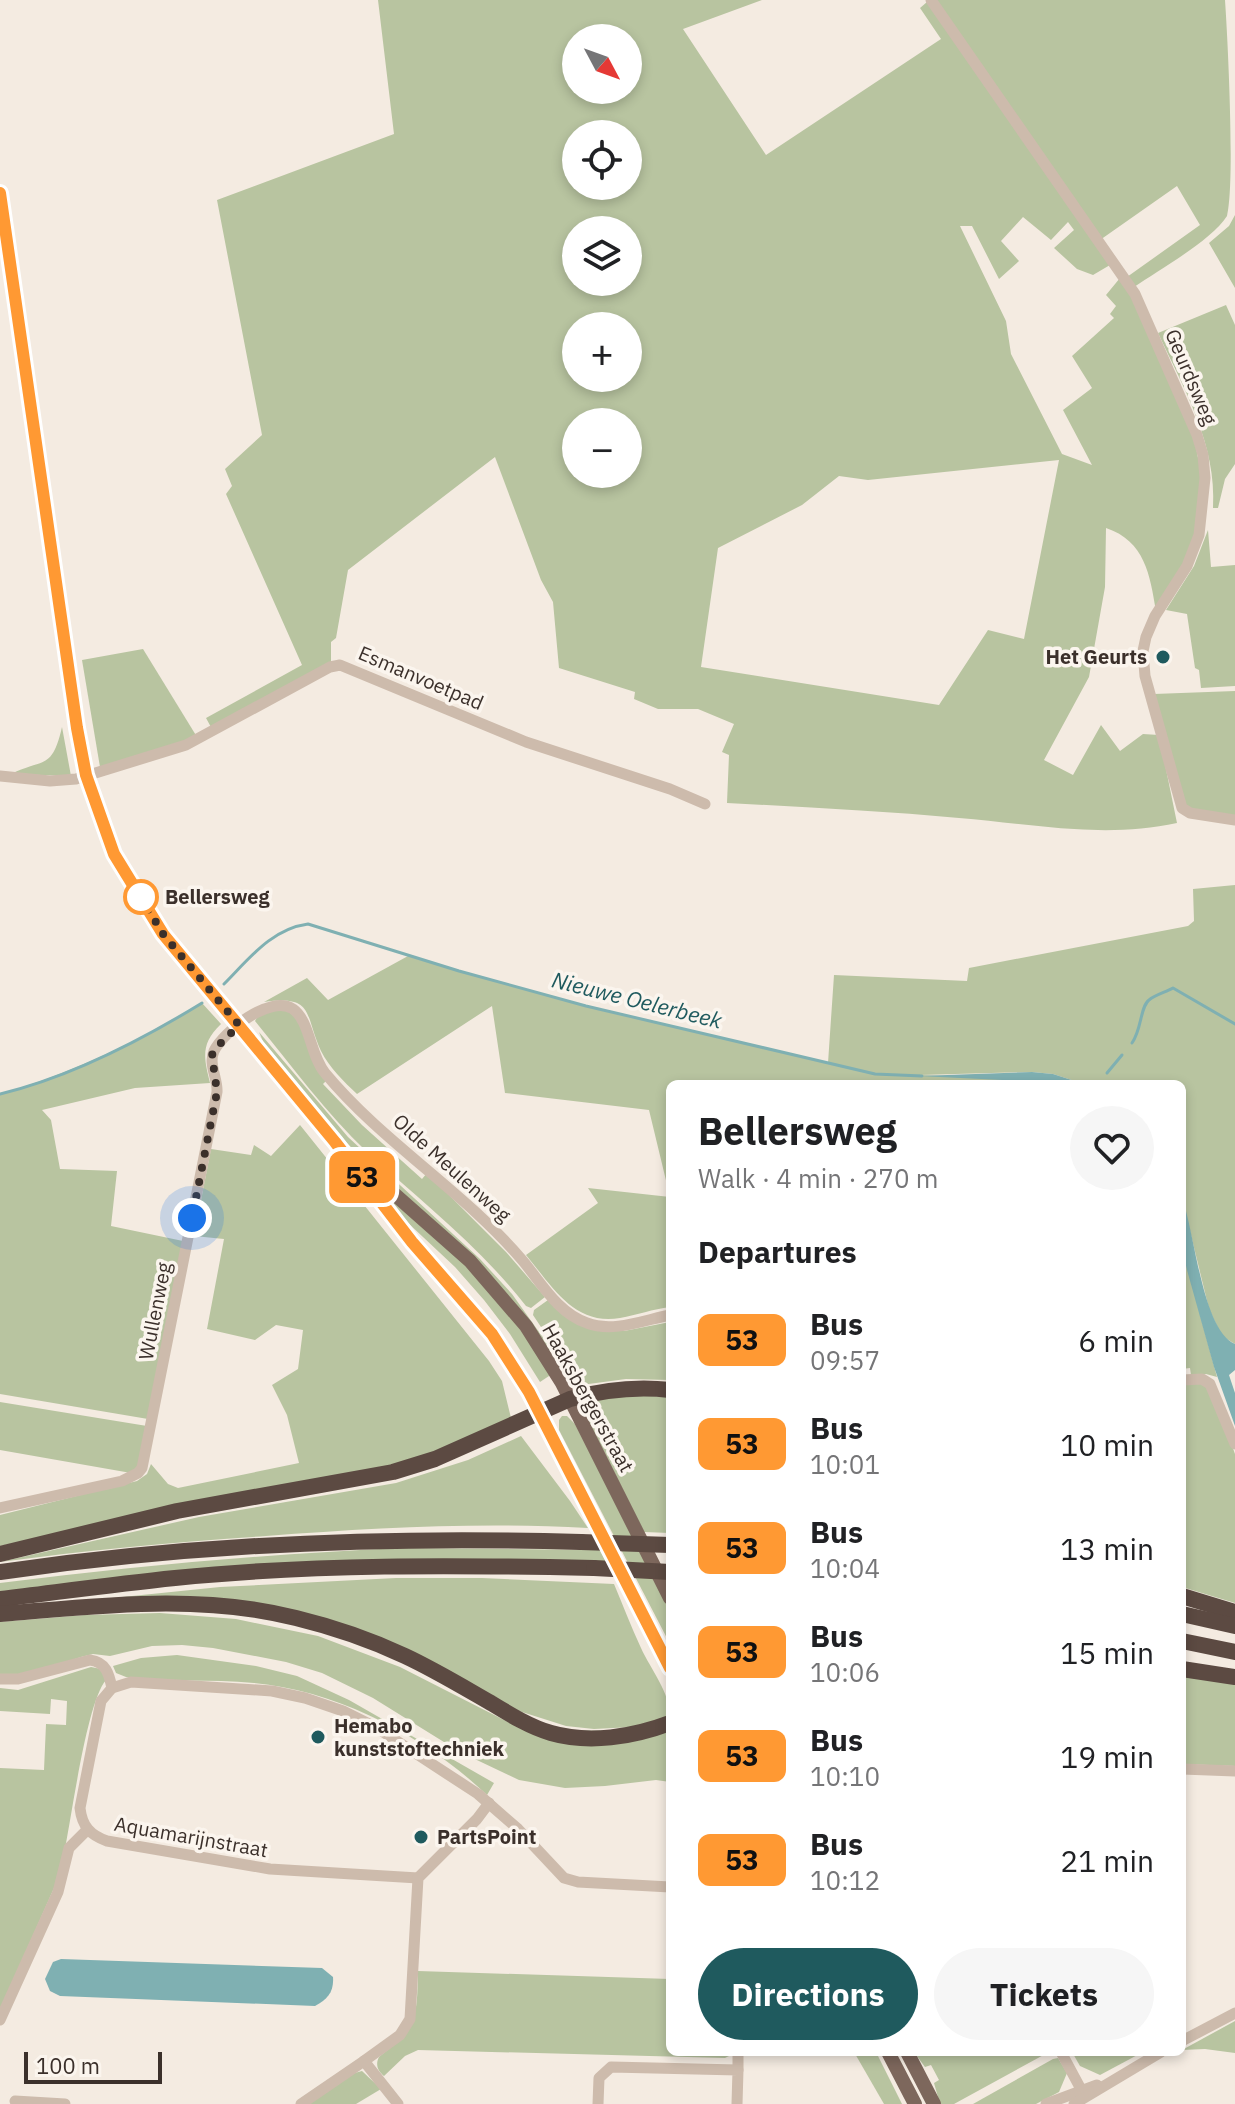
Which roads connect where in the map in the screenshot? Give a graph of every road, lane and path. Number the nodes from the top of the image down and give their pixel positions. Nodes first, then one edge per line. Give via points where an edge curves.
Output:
1 (931, 0) edge
2 (0, 193) edge
3 (86, 775) junction
4 (0, 776) edge
5 (705, 804) dead end
6 (1235, 820) edge
7 (239, 1025) junction
8 (335, 1142) junction
9 (666, 1316) edge
10 (1186, 1380) edge
11 (666, 1390) edge
12 (570, 1399) junction
13 (539, 1412) junction
14 (1235, 1444) edge
15 (0, 1508) edge
16 (666, 1545) edge
17 (0, 1554) edge
18 (0, 1572) edge
19 (666, 1572) edge
20 (666, 1590) edge
21 (1186, 1597) edge
22 (0, 1599) edge
23 (1235, 1612) edge
24 (0, 1614) edge
25 (1186, 1615) edge
26 (1235, 1626) edge
27 (1186, 1642) edge
28 (1235, 1652) edge
29 (666, 1660) edge
30 (1186, 1670) edge
31 (1235, 1677) edge
32 (0, 1679) edge
33 (112, 1688) junction
34 (666, 1724) edge
35 (1186, 1769) edge
36 (1235, 1771) edge
37 (489, 1803) junction
38 (87, 1830) junction
39 (418, 1878) junction
40 (666, 1887) edge
41 (1235, 2013) edge
42 (0, 2020) edge
43 (1186, 2039) edge
44 (738, 2056) edge
45 (883, 2056) edge
46 (890, 2056) edge
47 (909, 2056) edge
48 (1063, 2056) edge
49 (1154, 2056) edge
50 (364, 2061) junction
51 (738, 2070) junction
52 (1085, 2097) edge
53 (15, 2101) dead end
54 (65, 2104) edge
55 (301, 2104) edge
56 (398, 2104) edge
57 (598, 2104) edge
58 (737, 2104) edge
59 (907, 2104) edge
60 (915, 2104) edge
61 (934, 2104) edge
62 (1046, 2104) edge
63 (1074, 2104) edge

1 - 6 street, Geurdsweg via 1135,294 1192,420 1205,478 1199,535 1151,626 1143,651 1145,676 1182,808
2 - 3 main road, Haaksbergerstraat
3 - 4 street via 50,781
3 - 5 street, Esmanvoetpad via 195,742 340,665 526,742
3 - 7 main road, Haaksbergerstraat via 114,854 163,934
7 - 8 main road, Haaksbergerstraat
7 - 9 street, Olde Meulenweg via 263,1007 292,1009 326,1074 501,1236 567,1313 604,1327
7 - 15 street, Wullenweg via 212,1055 217,1092 142,1468 122,1481
8 - 12 main road, Haaksbergerstraat via 491,1283 526,1326
8 - 13 main road, Haaksbergerstraat via 412,1242 485,1324
10 - 14 street via 1210,1384
11 - 12 highway via 631,1388
12 - 13 highway
12 - 20 main road, Haaksbergerstraat
13 - 17 highway via 393,1472 177,1511
13 - 29 main road, Haaksbergerstraat
16 - 18 highway, bridge via 311,1543
19 - 22 highway, bridge via 467,1565 281,1571
21 - 23 highway
24 - 34 highway via 156,1602 255,1609 347,1633 406,1657 550,1733 629,1736
25 - 26 highway
27 - 28 highway
30 - 31 highway
32 - 33 street via 90,1660 105,1666
33 - 37 street via 131,1682 244,1688 325,1703 369,1724
33 - 38 street, Aquamarijnstraat via 99,1707 80,1808
35 - 36 street
37 - 39 street
37 - 40 street via 564,1878
38 - 39 street, Aquamarijnstraat via 107,1841 270,1869
38 - 42 street via 69,1848 58,1892
39 - 50 street via 410,2019 400,2035
41 - 43 street
44 - 51 street
45 - 59 main road
46 - 60 main road
47 - 61 main road
48 - 52 street
49 - 52 street
50 - 55 street
50 - 56 street
51 - 57 street via 611,2067 599,2078
51 - 58 street
52 - 62 street
52 - 63 street
53 - 54 street

